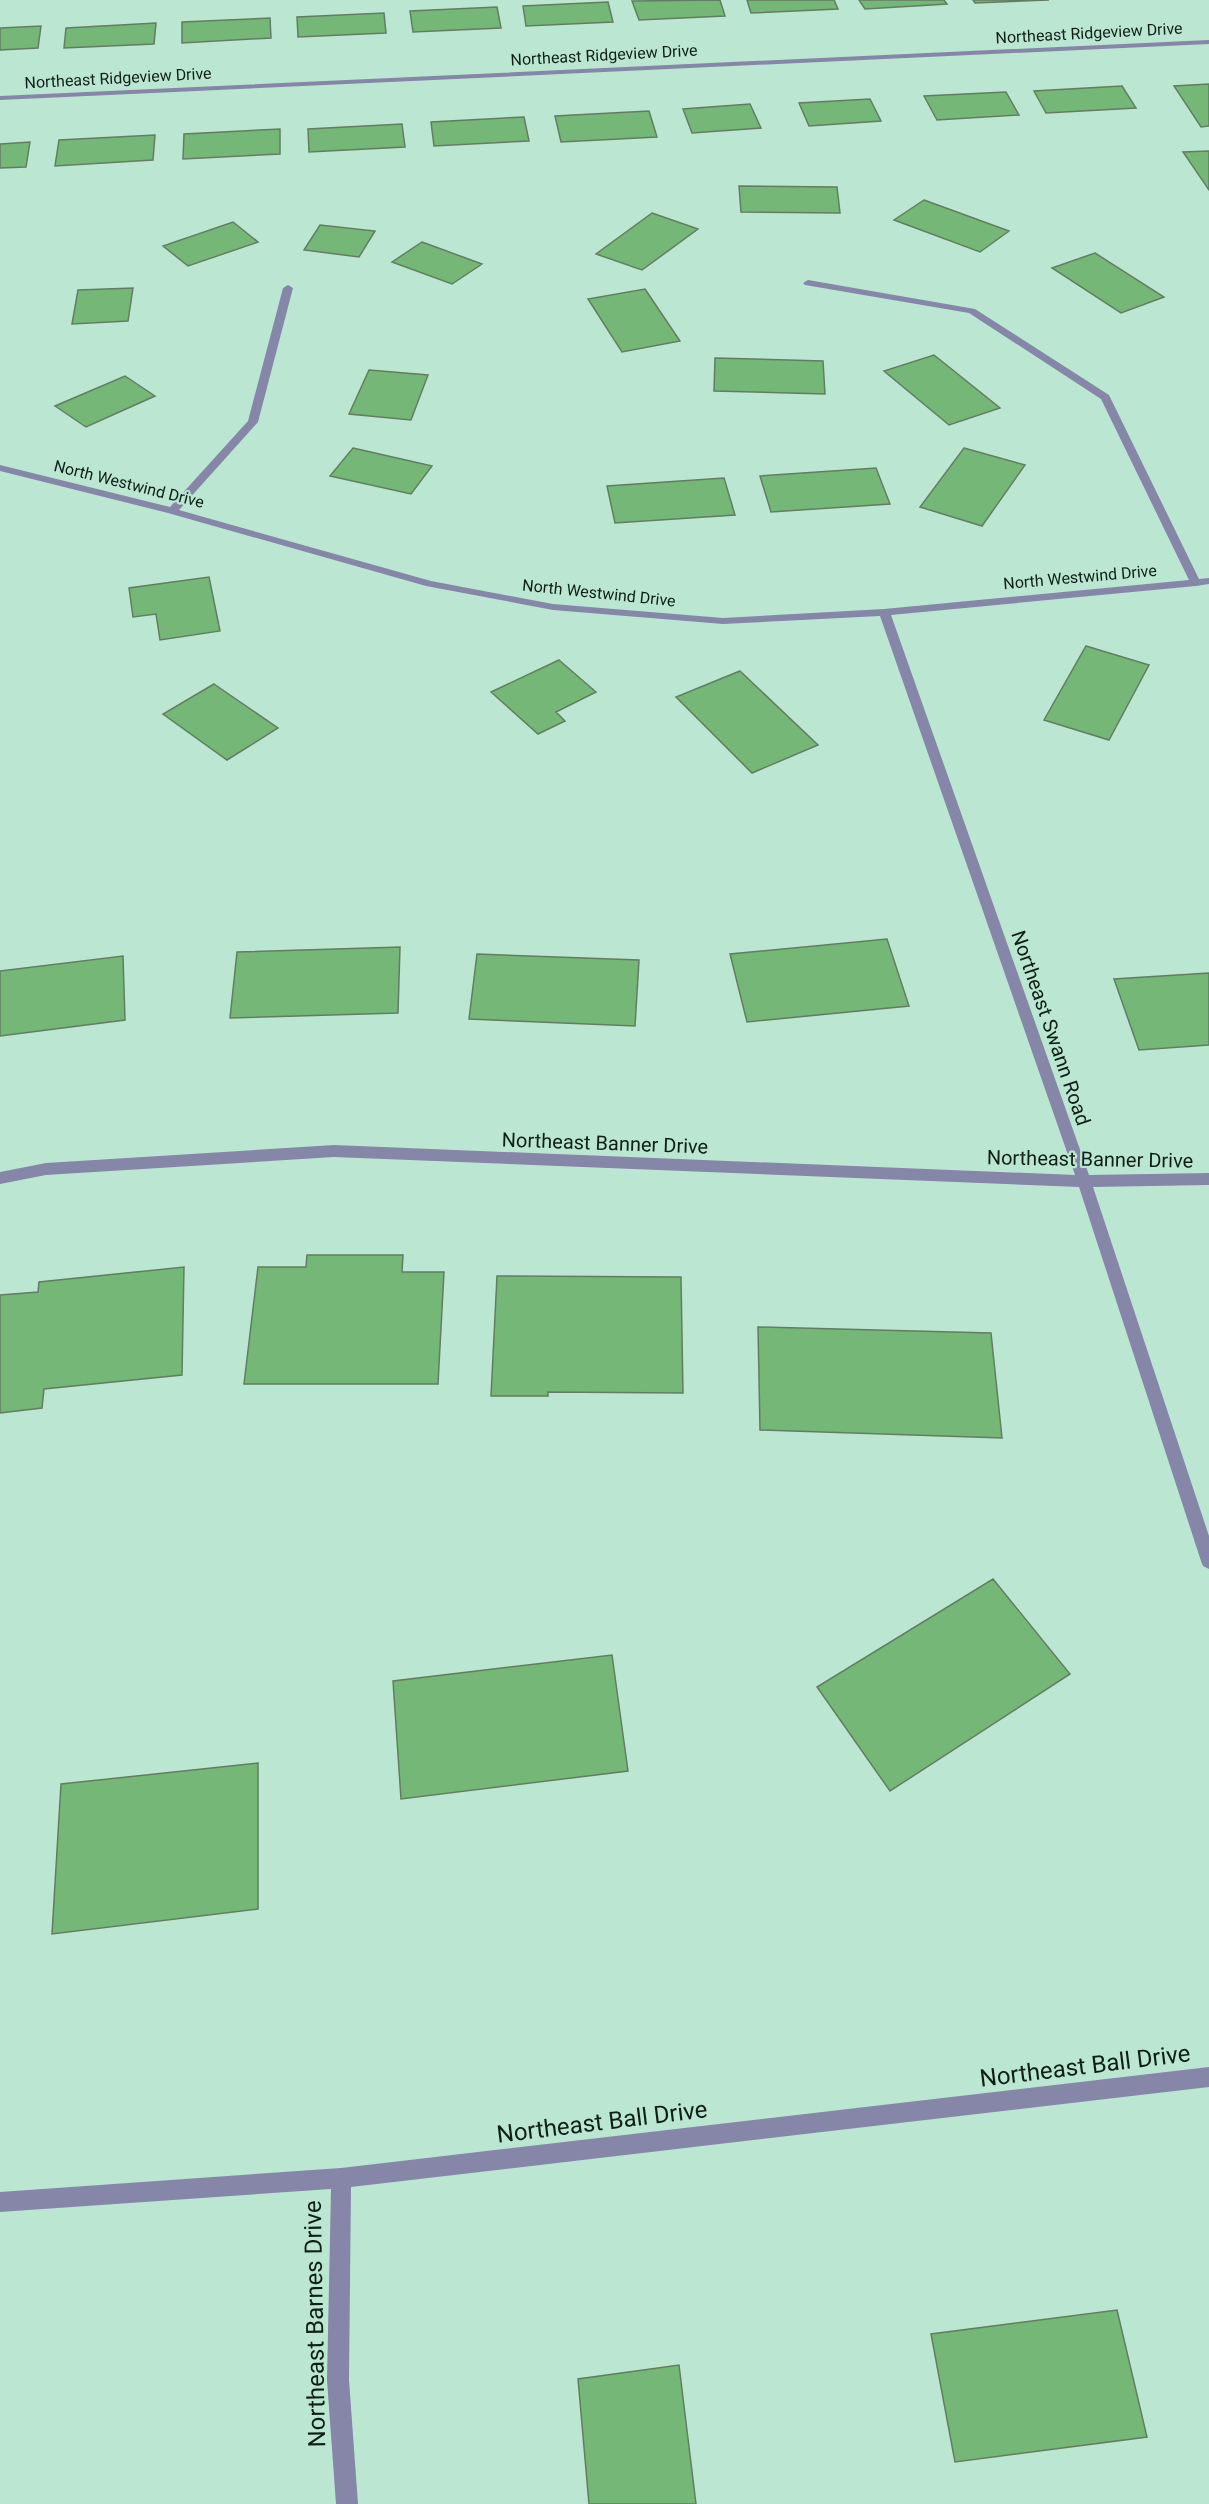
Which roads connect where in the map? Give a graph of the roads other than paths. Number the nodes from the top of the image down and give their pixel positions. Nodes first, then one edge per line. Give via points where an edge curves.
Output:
1 (1209, 42) edge
2 (0, 98) edge
3 (808, 283) dead end
4 (288, 288) dead end
5 (0, 468) edge
6 (172, 511) junction
7 (1209, 581) edge
8 (1196, 583) junction
9 (884, 612) junction
10 (0, 1178) edge
11 (1209, 1179) edge
12 (1084, 1181) junction
13 (1209, 1562) edge
14 (1209, 2077) edge
15 (340, 2178) junction
16 (0, 2202) edge
17 (347, 2504) edge

1 - 2 street, Northeast Ridgeview Drive
3 - 8 street via 972,310 1105,397
4 - 6 street via 253,422
5 - 6 street, North Westwind Drive
6 - 9 street, North Westwind Drive via 430,584 553,607 723,621
7 - 8 street, North Westwind Drive
8 - 9 street, North Westwind Drive
9 - 12 street, Northeast Swann Road
10 - 12 street, Northeast Banner Drive via 46,1169 334,1151
11 - 12 street, Northeast Banner Drive
12 - 13 street, Northeast Swann Road
14 - 15 street, Northeast Ball Drive
15 - 16 street, Northeast Ball Drive
15 - 17 street, Northeast Barnes Drive via 338,2379

